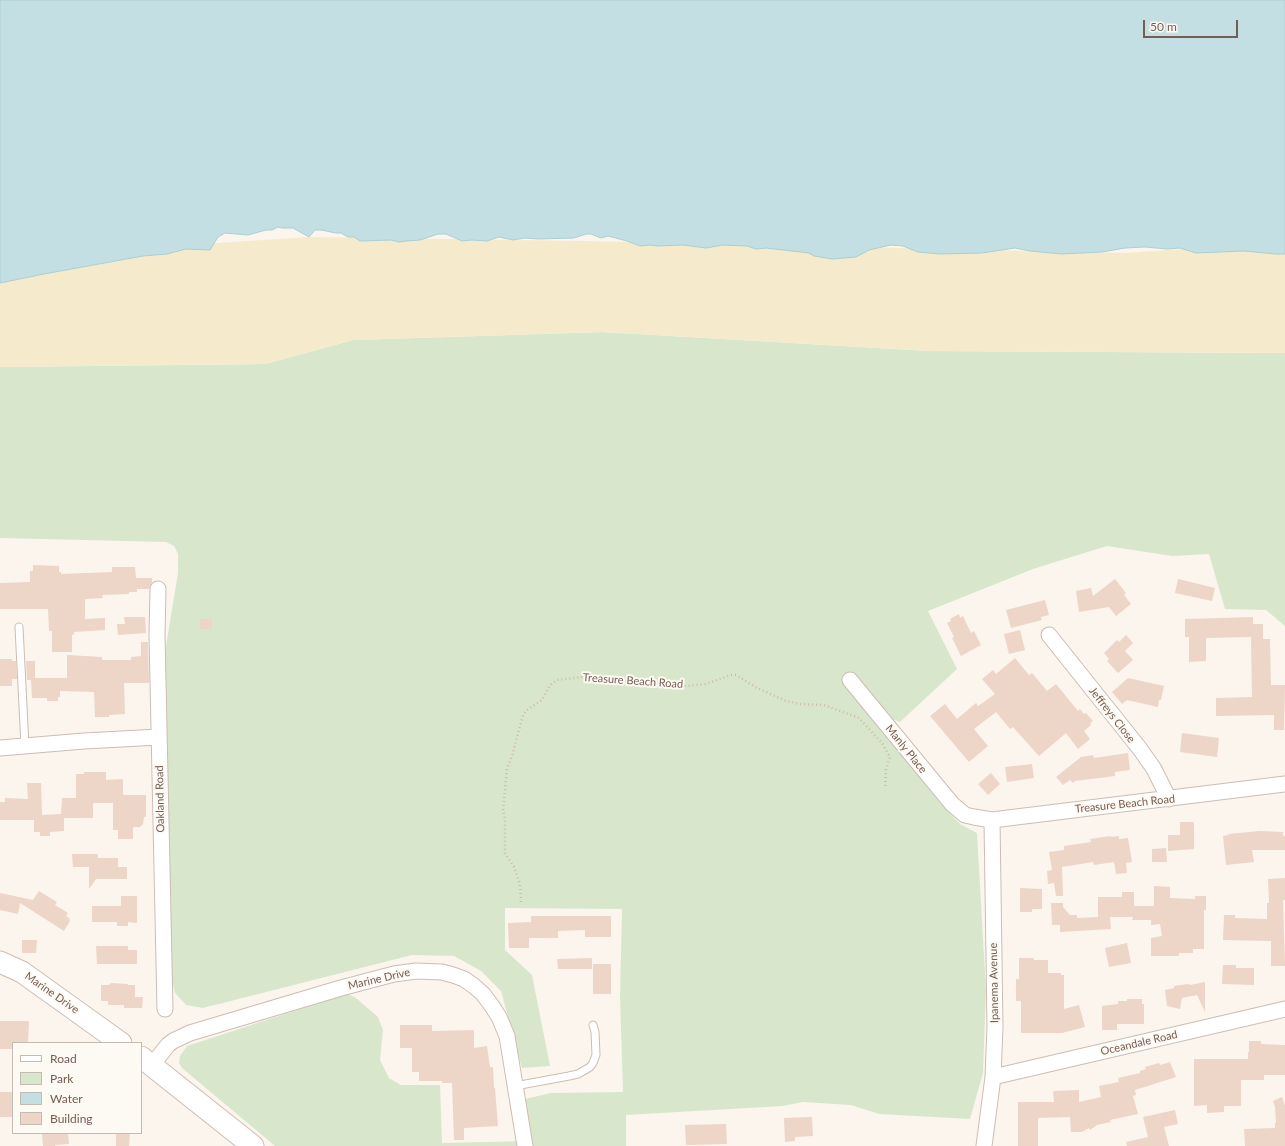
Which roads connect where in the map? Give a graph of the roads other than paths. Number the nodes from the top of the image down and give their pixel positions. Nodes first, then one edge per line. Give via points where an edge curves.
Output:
1 (158, 589) dead end
2 (20, 628) dead end
3 (1049, 635) dead end
4 (850, 680) dead end
5 (159, 737) junction
6 (25, 746) junction
7 (0, 748) edge
8 (1285, 784) edge
9 (1169, 799) junction
10 (965, 814) joint
11 (992, 820) junction
12 (0, 962) edge
13 (165, 1009) dead end
14 (1285, 1009) edge
15 (593, 1025) dead end
16 (120, 1042) edge
17 (146, 1061) edge
18 (993, 1077) junction
19 (515, 1086) junction
20 (253, 1146) edge
21 (525, 1146) edge
22 (984, 1146) edge

1 - 5 street, Oakland Road
2 - 6 lane
3 - 9 street, Jeffreys Close via 1154,769
4 - 10 street, Manly Place via 952,804
5 - 6 street
5 - 13 street, Oakland Road
6 - 7 street
8 - 9 street, Treasure Beach Road
9 - 11 street, Treasure Beach Road
10 - 11 street, Treasure Beach Road
11 - 18 street, Ipanema Avenue via 995,1027
12 - 16 street, Marine Drive via 22,972
14 - 18 street, Oceandale Road
15 - 19 lane via 596,1055 586,1070 569,1076
17 - 19 street, Marine Drive via 168,1044 190,1034 341,988 394,974 428,971 464,979 484,994 507,1036
17 - 20 street, Marine Drive
18 - 22 street, Ipanema Avenue
19 - 21 street, Marine Drive

